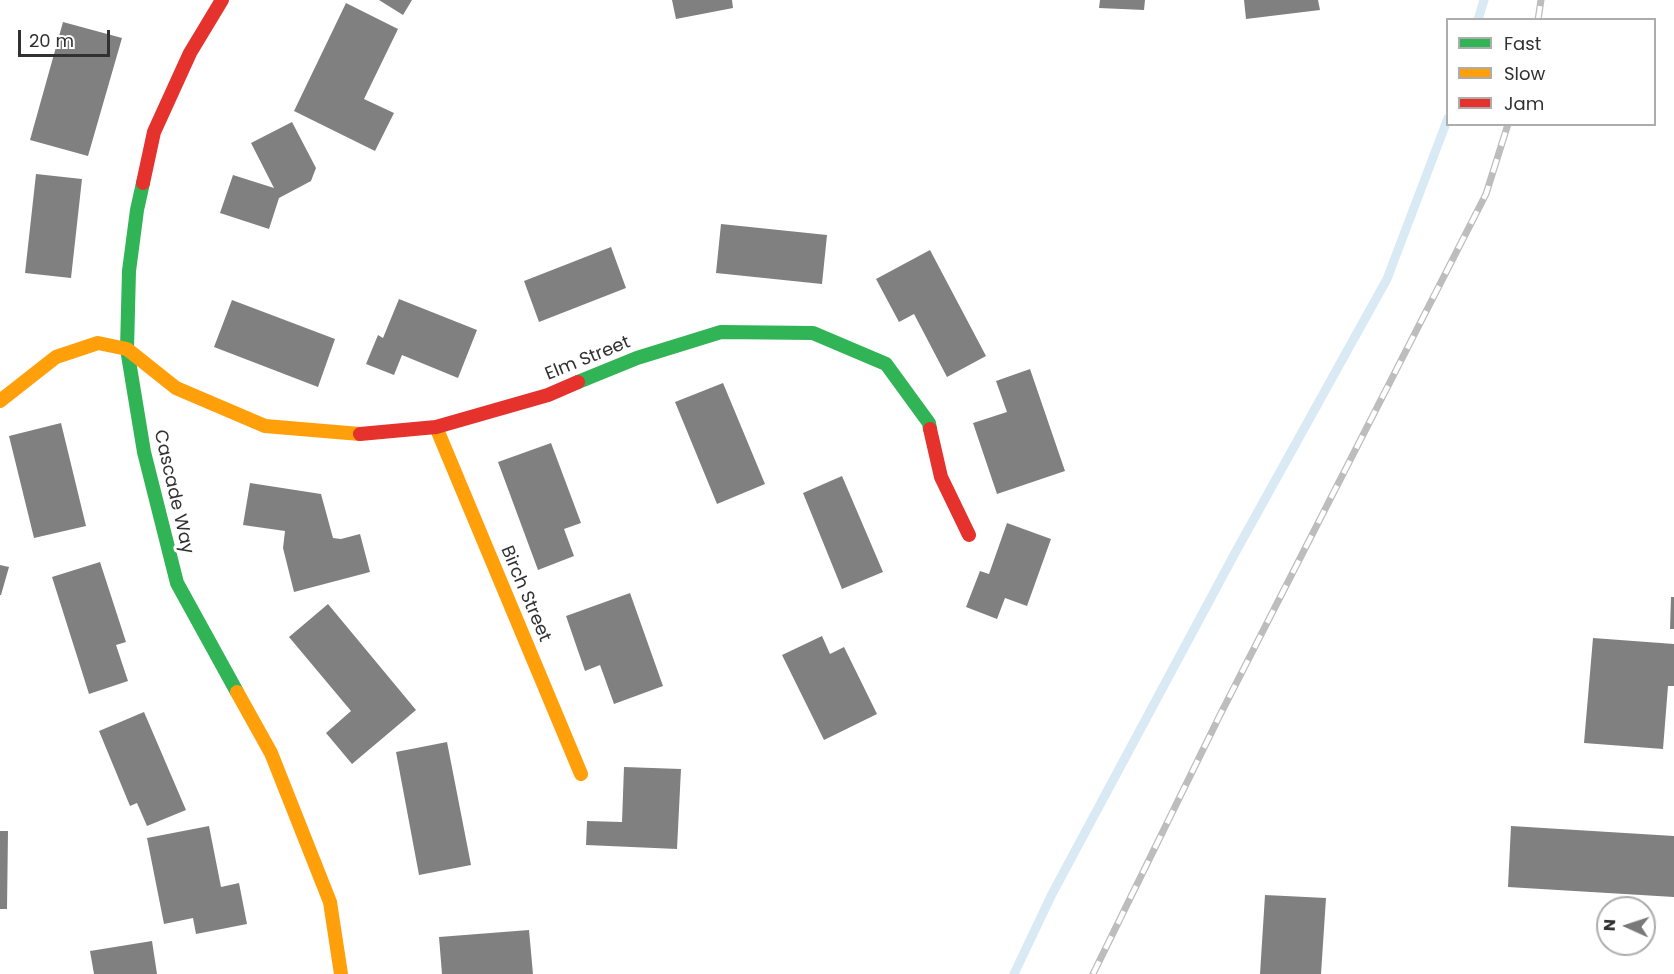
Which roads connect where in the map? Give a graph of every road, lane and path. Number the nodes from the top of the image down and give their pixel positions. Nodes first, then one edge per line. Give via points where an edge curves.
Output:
1 (222, 0) edge
2 (127, 349) junction
3 (0, 401) edge
4 (436, 428) junction
5 (969, 536) dead end
6 (581, 774) dead end
7 (341, 974) edge

1 - 2 street, Cascade Way via 190,53 154,132 136,210 129,271
2 - 3 street via 98,344 56,357
2 - 4 street, Elm Street via 176,388 266,426 352,435
2 - 7 street, Cascade Way via 144,452 177,583 271,753 330,902
4 - 5 street, Elm Street via 548,395 637,358 721,332 813,333 886,364 929,423 941,477
4 - 6 street, Birch Street

